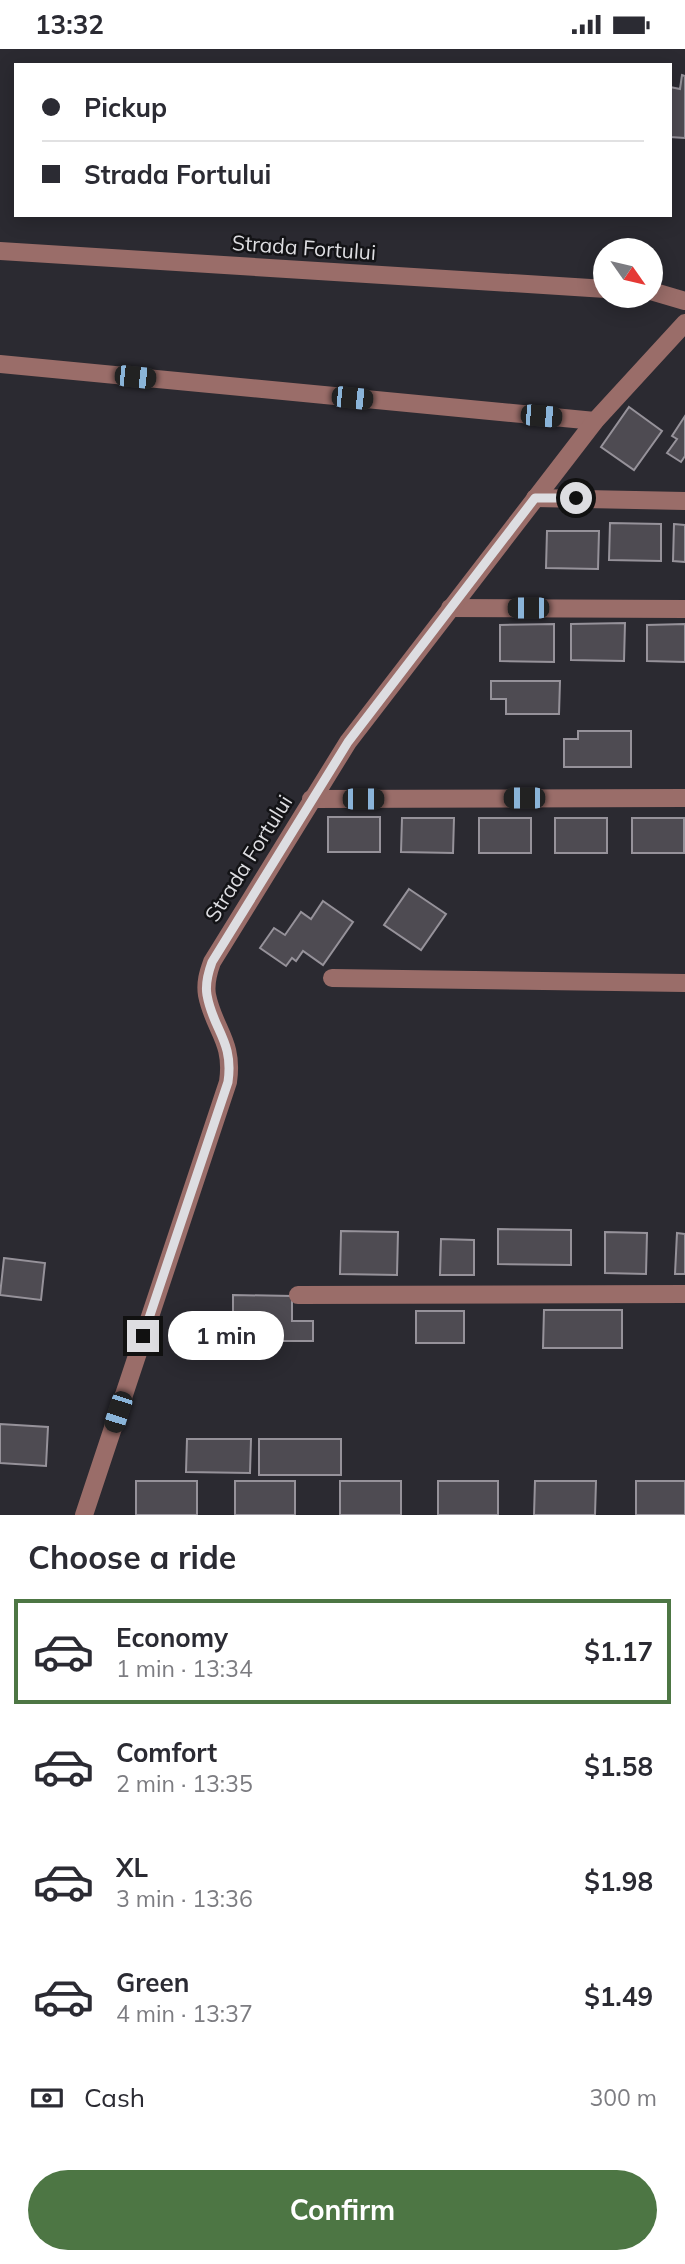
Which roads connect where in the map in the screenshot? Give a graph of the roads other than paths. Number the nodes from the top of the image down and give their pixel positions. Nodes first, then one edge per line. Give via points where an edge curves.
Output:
1 (0, 251) edge
2 (593, 288) edge
3 (663, 295) edge
4 (685, 300) edge
5 (685, 323) edge
6 (0, 364) edge
7 (595, 421) junction
8 (535, 498) junction
9 (685, 501) edge
10 (450, 608) junction
11 (685, 609) edge
12 (685, 798) edge
13 (311, 799) junction
14 (332, 978) dead end
15 (685, 983) edge
16 (685, 1294) edge
17 (298, 1295) dead end
18 (84, 1515) edge

1 - 2 street, Strada Fortului
3 - 4 street
5 - 7 street, Strada Fortului
6 - 7 street
7 - 8 street, Strada Fortului
8 - 9 street
8 - 10 street, Strada Fortului
10 - 11 street
10 - 13 street, Strada Fortului via 348,742
12 - 13 street
13 - 18 street, Strada Fortului via 209,971 207,996 227,1043 228,1082
14 - 15 street
16 - 17 street

